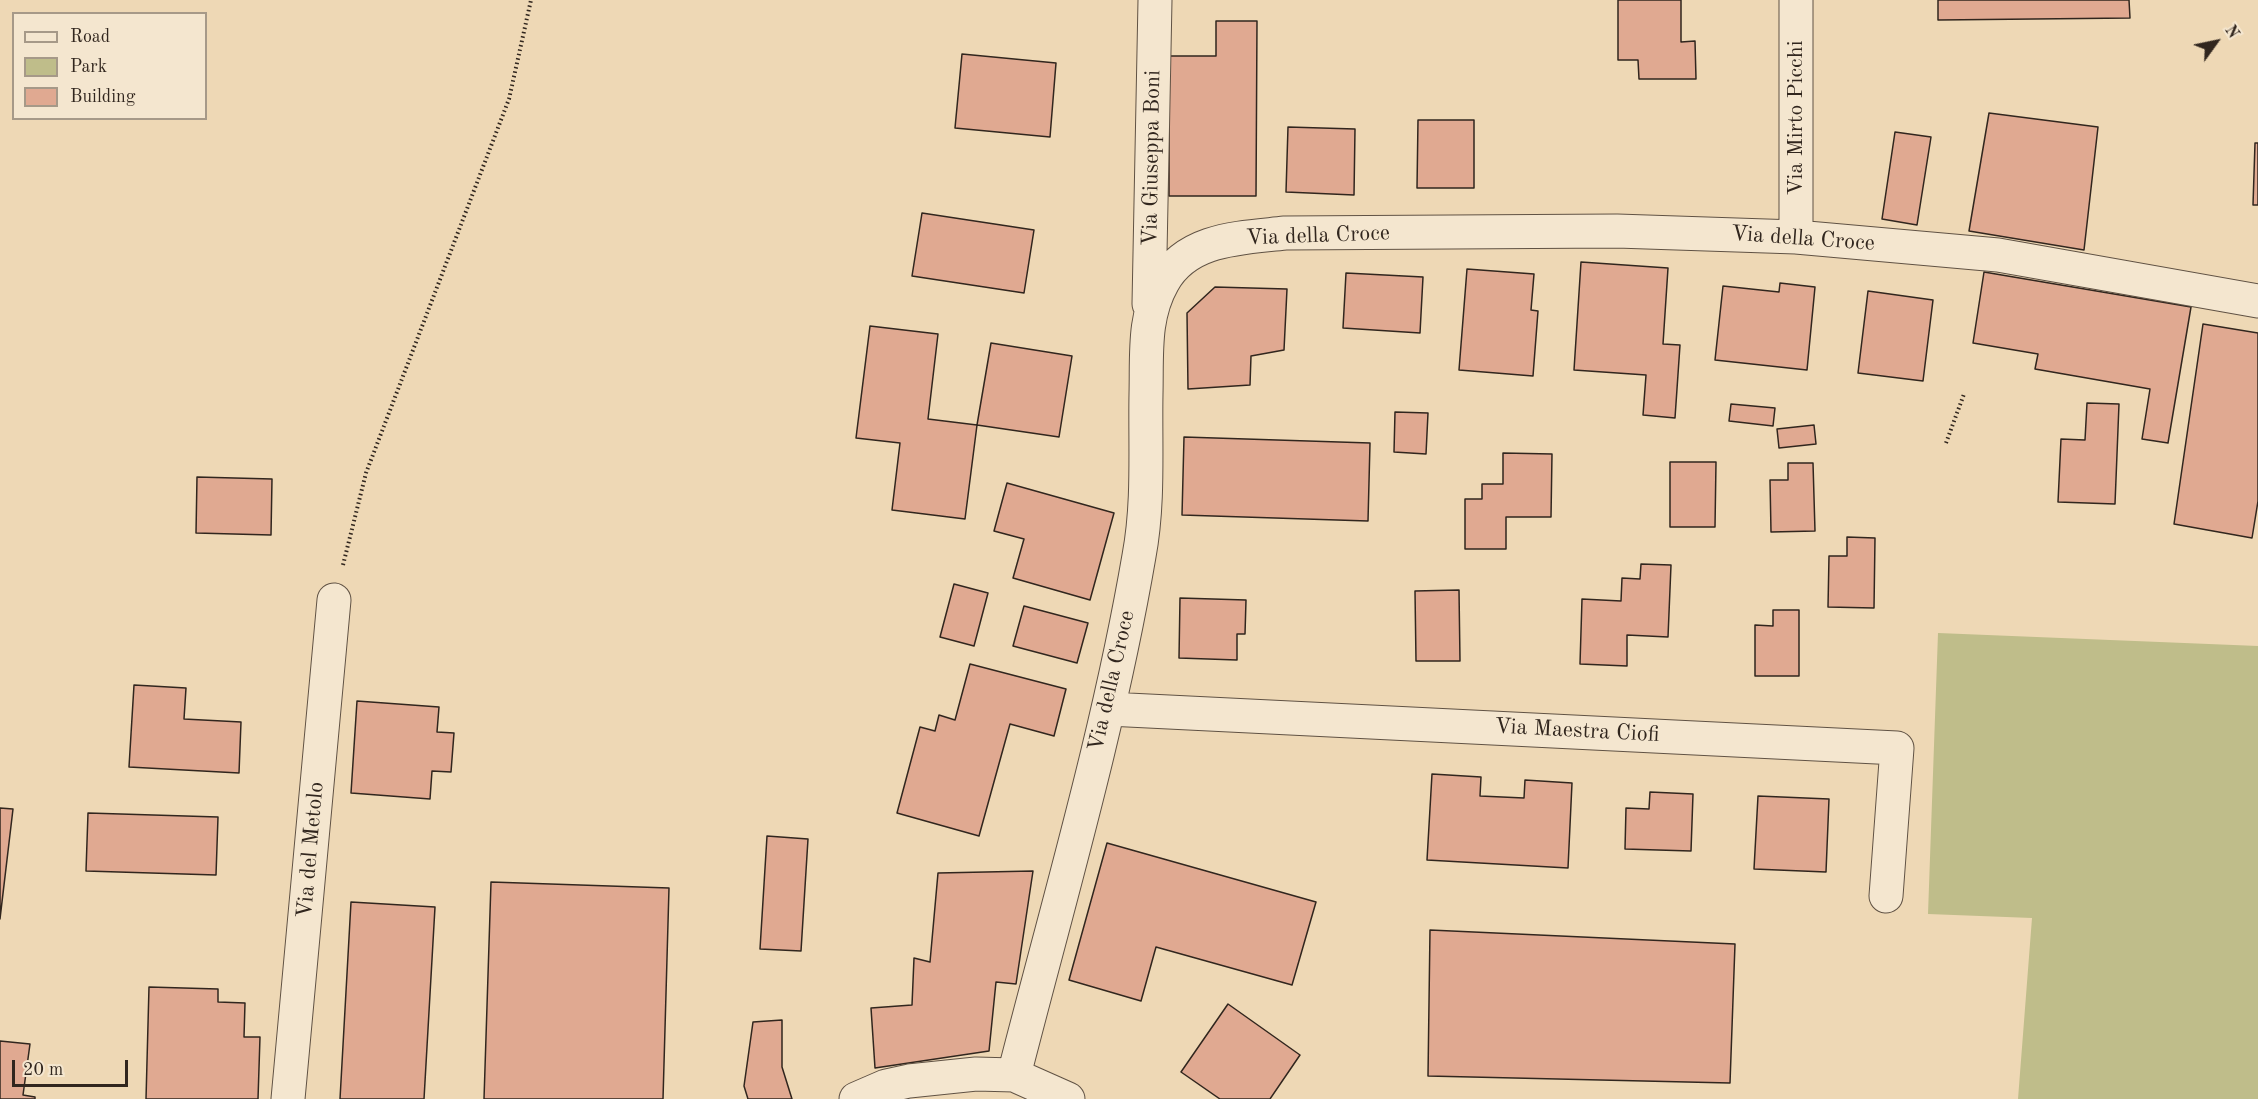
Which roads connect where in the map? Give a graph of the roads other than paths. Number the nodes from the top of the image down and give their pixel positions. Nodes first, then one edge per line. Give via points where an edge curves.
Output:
1 (1155, 0) edge
2 (1796, 0) edge
3 (1796, 237) junction
4 (2258, 301) edge
5 (1149, 315) junction
6 (334, 600) road end
7 (1108, 709) junction
8 (1886, 896) dead end
9 (1014, 1075) junction
10 (288, 1099) edge
11 (855, 1099) edge
12 (1068, 1099) edge

1 - 5 street, Via Giuseppa Boni
2 - 3 street, Via Mirto Picchi
3 - 4 street, Via della Croce via 1998,255
3 - 5 street, Via della Croce via 1617,231 1285,233 1241,238 1209,244 1183,258 1162,282
5 - 7 street, Via della Croce via 1140,552
6 - 10 street, Via del Metolo
7 - 8 street, Via Maestra Ciofi via 1897,748
7 - 9 street, Via della Croce
9 - 11 street via 920,1079 886,1086
9 - 12 street

